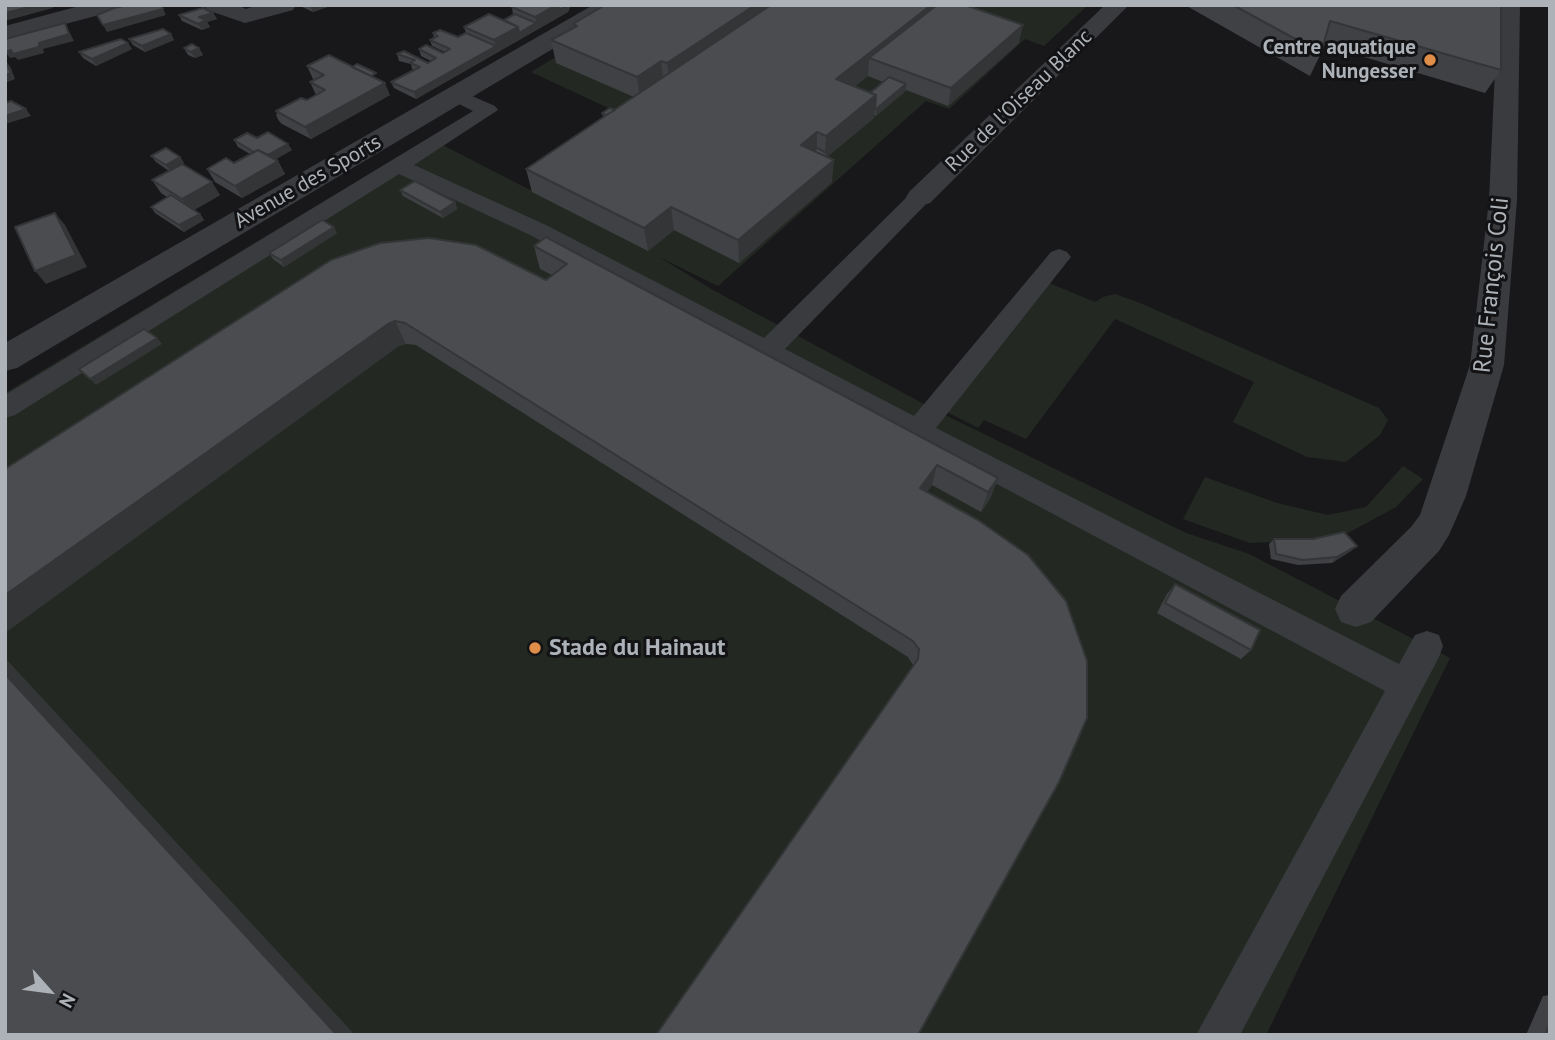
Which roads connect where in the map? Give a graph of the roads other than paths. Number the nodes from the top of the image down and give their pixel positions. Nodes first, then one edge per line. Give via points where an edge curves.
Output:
1 (110, 5) edge
2 (215, 5) edge
3 (285, 5) edge
4 (1118, 5) edge
5 (1508, 5) edge
6 (601, 7) edge
7 (5, 33) edge
8 (456, 95) junction
9 (399, 166) junction
10 (920, 197) joint
11 (1059, 257) dead end
12 (767, 351) junction
13 (5, 359) edge
14 (5, 408) edge
15 (918, 431) junction
16 (1356, 610) joint
17 (1327, 644) junction
18 (1427, 646) dead end
19 (1406, 685) junction
20 (1217, 1035) edge

1 - 7 street
2 - 3 street via 245,16
4 - 10 street, Rue de l'Oiseau Blanc
5 - 16 street, Rue François Coli via 1503,200 1487,365 1435,524
6 - 8 street, Avenue des Sports
8 - 9 street via 488,110
8 - 13 street, Avenue des Sports
9 - 12 street via 538,230
9 - 14 street
10 - 12 street
11 - 15 street
12 - 15 street
15 - 17 street
16 - 17 street
17 - 19 street
18 - 19 street
19 - 20 street

